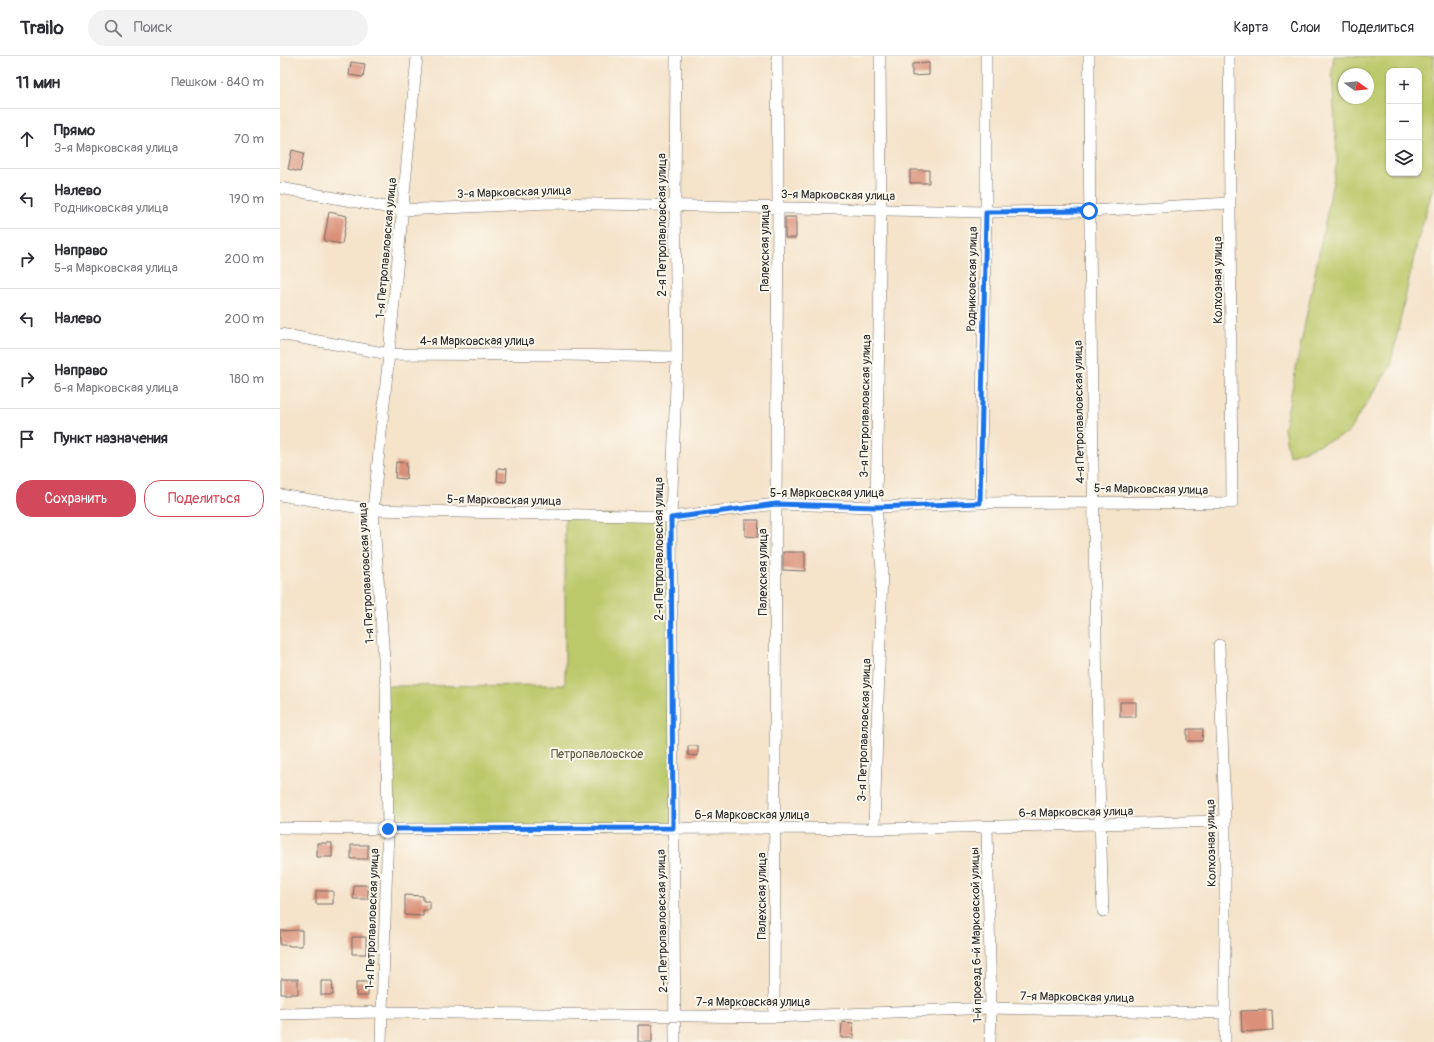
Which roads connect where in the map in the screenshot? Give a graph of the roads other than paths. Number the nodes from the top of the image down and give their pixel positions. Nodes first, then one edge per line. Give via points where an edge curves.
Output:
1 (417, 56) edge
2 (676, 56) edge
3 (777, 56) edge
4 (880, 56) edge
5 (986, 56) edge
6 (1089, 56) edge
7 (1228, 56) edge
8 (280, 188) edge
9 (1230, 203) junction
10 (675, 204) junction
11 (778, 207) junction
12 (881, 209) junction
13 (402, 210) junction
14 (1089, 211) junction
15 (986, 212) junction
16 (280, 334) edge
17 (389, 354) junction
18 (677, 357) junction
19 (280, 495) edge
20 (1094, 502) junction
21 (980, 503) junction
22 (1232, 503) joint
23 (776, 504) junction
24 (876, 507) junction
25 (373, 510) junction
26 (671, 518) junction
27 (1219, 645) dead end
28 (1225, 821) junction
29 (1099, 824) junction
30 (987, 827) junction
31 (280, 828) edge
32 (673, 828) junction
33 (776, 828) junction
34 (388, 829) junction
35 (874, 829) junction
36 (1103, 911) dead end
37 (991, 1008) junction
38 (382, 1012) junction
39 (1226, 1013) junction
40 (280, 1014) edge
41 (676, 1016) junction
42 (774, 1016) junction
43 (381, 1042) edge
44 (675, 1042) edge
45 (990, 1042) edge
46 (1225, 1042) edge

1 - 13 street, 1-я Петропавловская улица
2 - 10 street, 2-я Петропавловская улица
3 - 11 street, Палехская улица
4 - 12 street, 3-я Петропавловская улица
5 - 15 street, Родниковская улица
6 - 14 street, 4-я Петропавловская улица
7 - 9 street, Колхозная улица
8 - 13 street, 3-я Марковская улица
9 - 14 street, 3-я Марковская улица
9 - 22 street, Колхозная улица
10 - 11 street, 3-я Марковская улица
10 - 13 street, 3-я Марковская улица via 551,203
10 - 18 street, 2-я Петропавловская улица
11 - 12 street, 3-я Марковская улица
11 - 23 street, Палехская улица
12 - 15 street, 3-я Марковская улица
12 - 24 street, 3-я Петропавловская улица
13 - 17 street, 1-я Петропавловская улица
14 - 15 street, 3-я Марковская улица
14 - 20 street, 4-я Петропавловская улица
15 - 21 street, Родниковская улица
16 - 17 street, 4-я Марковская улица
17 - 18 street, 4-я Марковская улица
17 - 25 street, 1-я Петропавловская улица
18 - 26 street, 2-я Петропавловская улица
19 - 25 street, 5-я Марковская улица
20 - 21 street, 5-я Марковская улица
20 - 22 street, 5-я Марковская улица
20 - 29 street, 4-я Петропавловская улица
21 - 24 street, 5-я Марковская улица
23 - 24 street, 5-я Марковская улица
23 - 26 street, 5-я Марковская улица
23 - 33 street, Палехская улица
24 - 35 street, 3-я Петропавловская улица via 882,570
25 - 26 street, 5-я Марковская улица
25 - 34 street, 1-я Петропавловская улица via 386,686
26 - 32 street, 2-я Петропавловская улица
27 - 28 street, Колхозная улица
28 - 29 street, 6-я Марковская улица
28 - 39 street, Колхозная улица
29 - 30 street, 6-я Марковская улица
29 - 36 street, 4-я Петропавловская улица
30 - 35 street, 6-я Марковская улица
30 - 37 street, 1-й проезд 6-й Марковской улицы
31 - 34 street, 6-я Марковская улица
32 - 33 street, 6-я Марковская улица
32 - 34 street, 6-я Марковская улица
32 - 41 street, 2-я Петропавловская улица
33 - 35 street, 6-я Марковская улица
33 - 42 street, Палехская улица
34 - 38 street, 1-я Петропавловская улица
37 - 39 street, 7-я Марковская улица
37 - 42 street, 7-я Марковская улица
37 - 45 street, 1-й проезд 6-й Марковской улицы
38 - 40 street, 7-я Марковская улица
38 - 41 street, 7-я Марковская улица
38 - 43 street, 1-я Петропавловская улица
39 - 46 street, Колхозная улица
41 - 42 street, 7-я Марковская улица
41 - 44 street, 2-я Петропавловская улица

